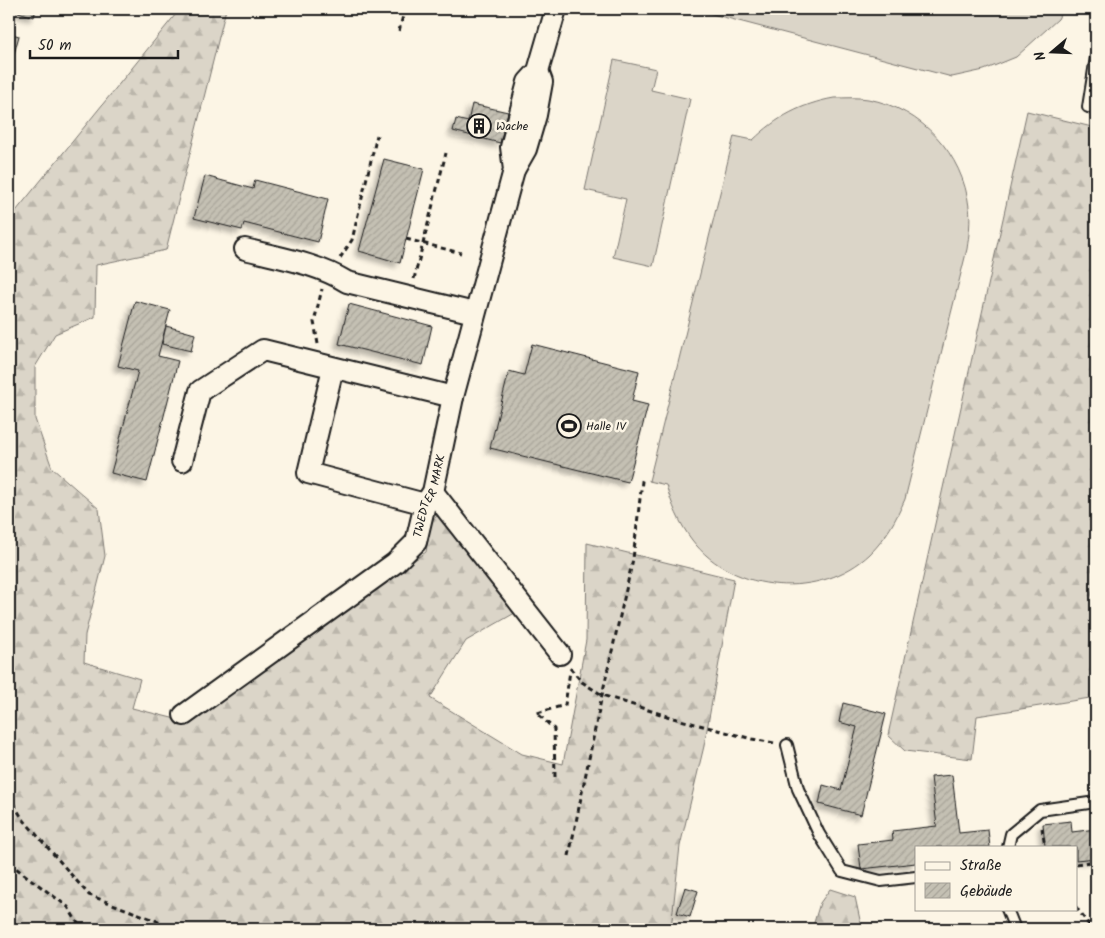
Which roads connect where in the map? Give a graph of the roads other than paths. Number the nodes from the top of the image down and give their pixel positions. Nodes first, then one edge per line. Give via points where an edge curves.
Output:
1 (556, 9) edge
2 (1096, 57) edge
3 (1096, 109) edge
4 (245, 249) dead end
5 (474, 313) junction
6 (326, 367) junction
7 (453, 397) junction
8 (182, 461) dead end
9 (429, 498) junction
10 (565, 661) road end
11 (184, 715) dead end
12 (787, 745) road end
13 (1096, 802) edge
14 (1008, 846) edge
15 (915, 877) edge
16 (1007, 910) edge
17 (1015, 929) edge

1 - 5 street, TWEDTER MARK via 538,71 528,82 511,147 514,170
2 - 3 lane via 1088,107
4 - 5 street via 313,266 347,282
5 - 7 street, TWEDTER MARK
6 - 7 street
6 - 8 street via 263,350 200,391
6 - 9 street via 308,473
7 - 9 street, TWEDTER MARK
9 - 10 street
9 - 11 street, TWEDTER MARK via 416,542 396,562
12 - 15 lane via 798,788 819,834 842,871 881,880
13 - 14 lane via 1040,810 1011,834
16 - 17 lane

